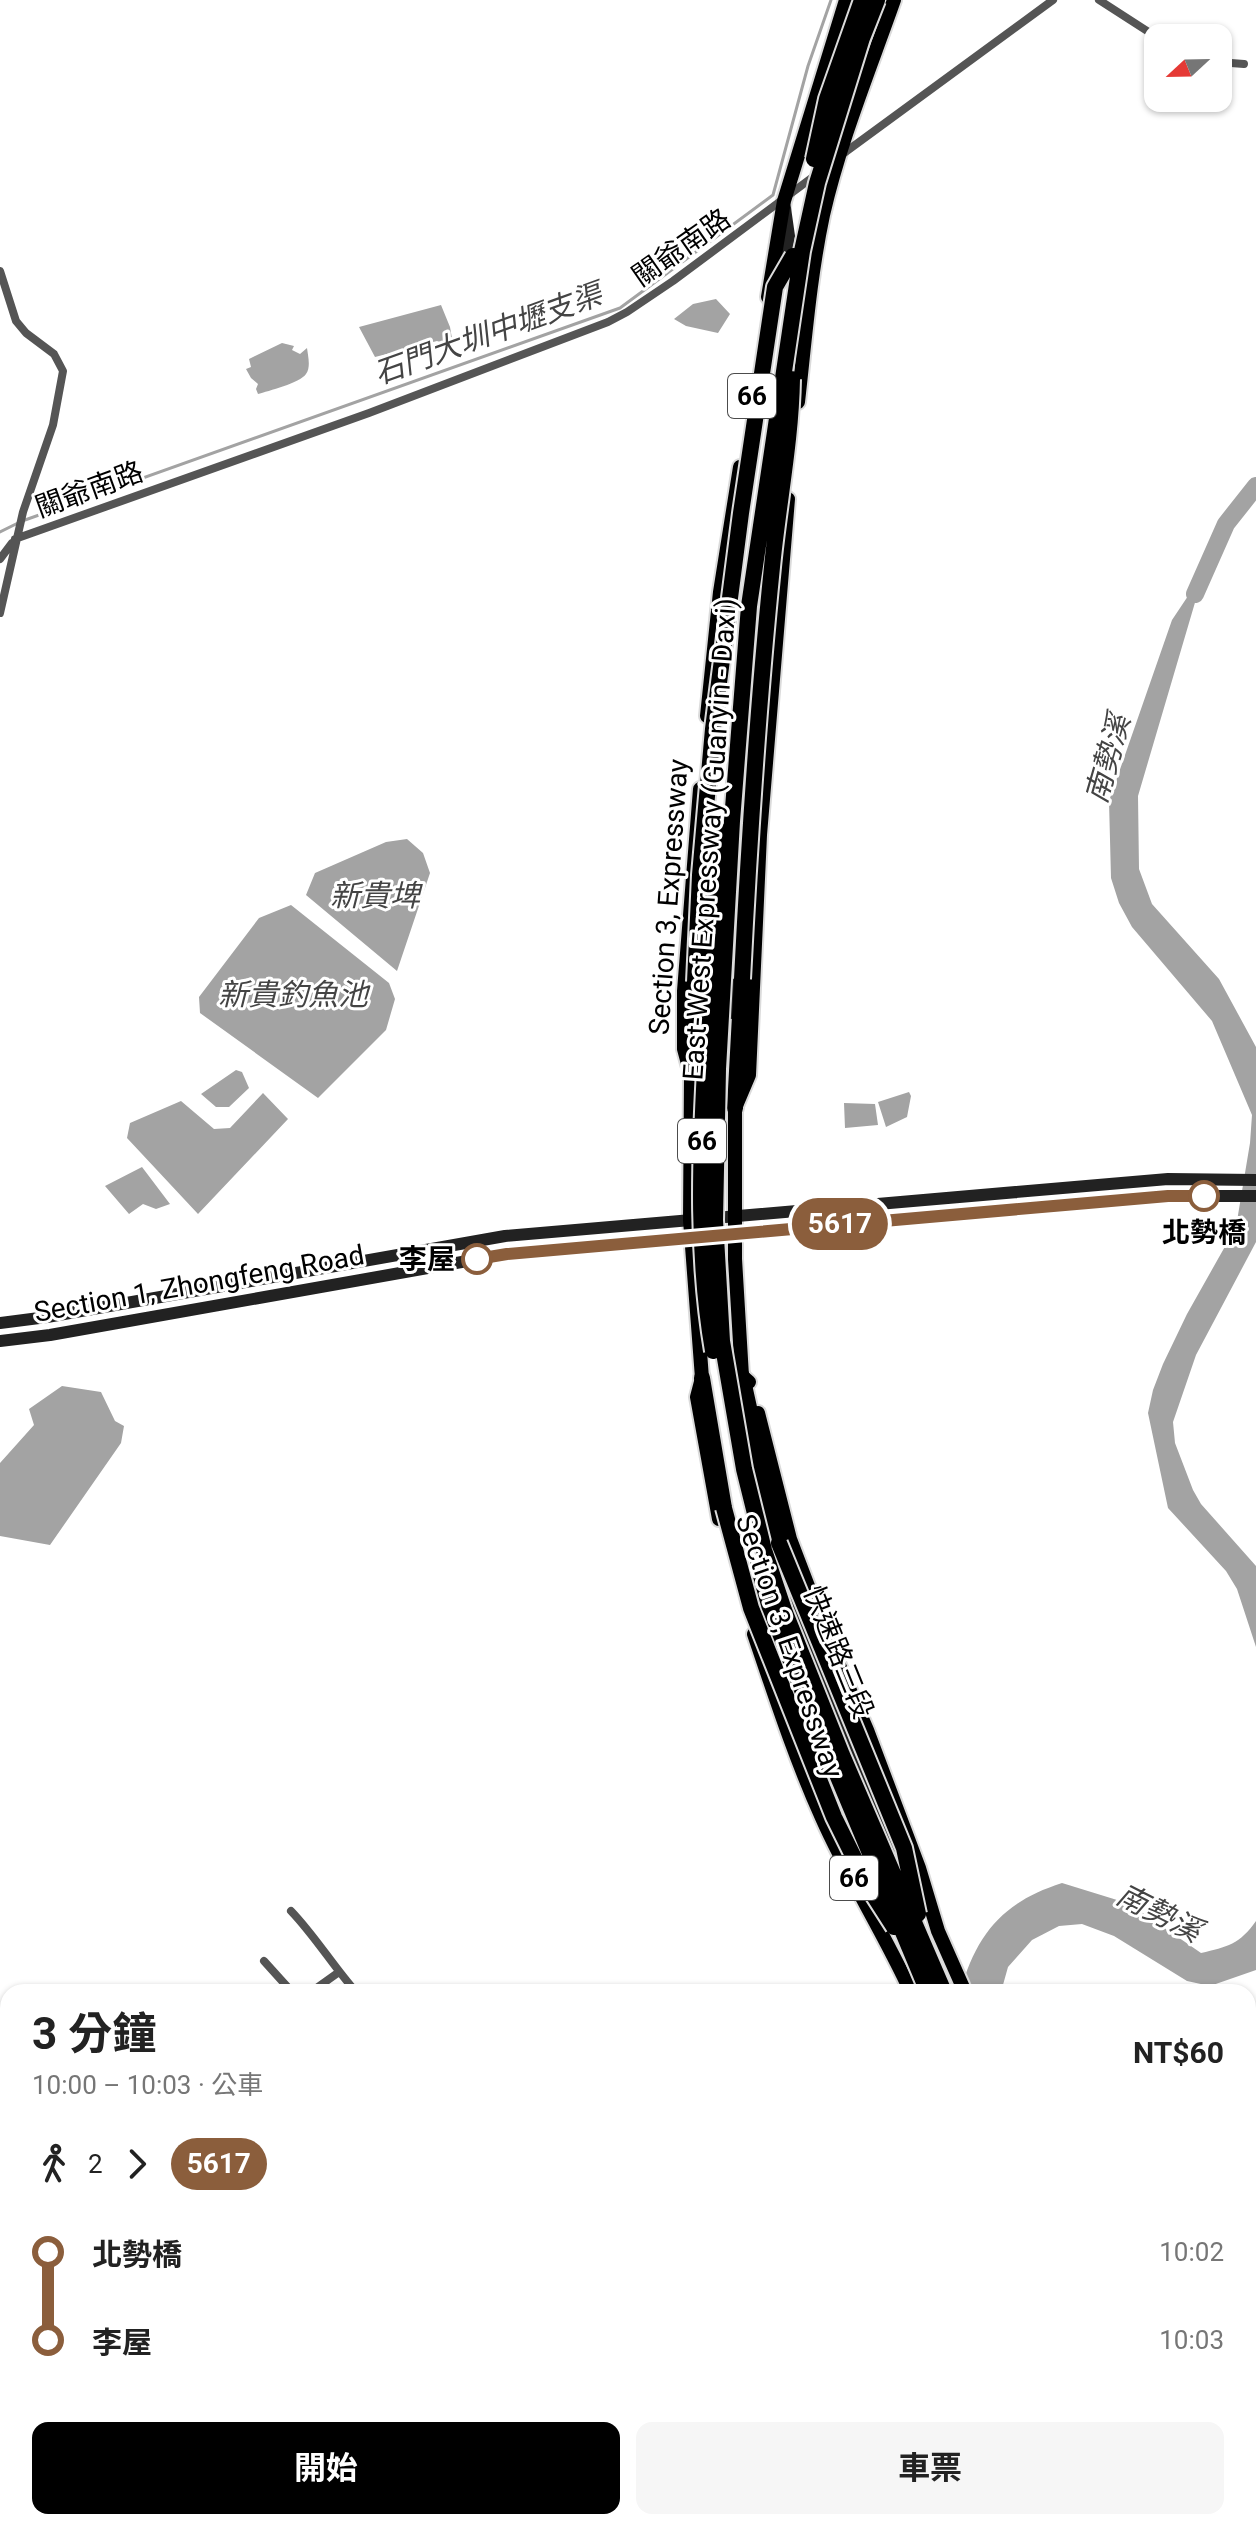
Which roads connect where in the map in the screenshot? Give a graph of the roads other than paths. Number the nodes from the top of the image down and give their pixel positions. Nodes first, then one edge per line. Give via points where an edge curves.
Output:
1 (846, 0) edge
2 (862, 0) edge
3 (877, 0) edge
4 (894, 0) edge
5 (1053, 0) edge
6 (1099, 0) edge
7 (1144, 29) edge
8 (1232, 63) edge
9 (1244, 64) dead end
10 (838, 158) junction
11 (784, 201) junction
12 (793, 256) junction
13 (0, 271) edge
14 (813, 280) junction
15 (793, 314) junction
16 (15, 539) junction
17 (0, 559) edge
18 (720, 592) junction
19 (736, 594) junction
20 (759, 596) junction
21 (780, 598) junction
22 (0, 613) edge
23 (704, 829) junction
24 (739, 833) junction
25 (760, 835) junction
26 (691, 1075) junction
27 (735, 1108) junction
28 (1234, 1180) junction
29 (1256, 1180) edge
30 (1233, 1196) junction
31 (1256, 1196) edge
32 (734, 1217) junction
33 (690, 1220) junction
34 (735, 1235) junction
35 (692, 1239) junction
36 (304, 1271) junction
37 (308, 1289) junction
38 (0, 1323) edge
39 (0, 1341) edge
40 (742, 1376) junction
41 (702, 1378) junction
42 (867, 1730) junction
43 (849, 1741) junction
44 (815, 1756) junction
45 (799, 1763) junction
46 (291, 1911) dead end
47 (938, 1931) junction
48 (888, 1942) junction
49 (920, 1955) junction
50 (264, 1961) dead end
51 (339, 1972) junction
52 (285, 1984) edge
53 (322, 1984) edge
54 (349, 1984) edge
55 (907, 1984) edge
56 (926, 1984) edge
57 (939, 1984) edge
58 (961, 1984) edge

1 - 11 main road, 66
2 - 12 highway, East-West Expressway (Guanyin - Daxi) / 66, bridge via 827,99
3 - 15 highway, East-West Expressway (Guanyin - Daxi) / 66, bridge via 817,183
4 - 10 main road, 66
5 - 10 street, 關爺南路
6 - 7 street
8 - 9 street
10 - 11 street, 關爺南路
10 - 14 main road, Section 3, Expressway / 66
11 - 16 street, 關爺南路 via 608,322
11 - 18 main road, Section 3, Expressway / 66
11 - 19 street via 789,236
12 - 26 highway, bridge via 775,287 731,585 712,743
12 - 49 highway, East-West Expressway (Guanyin - Daxi) / 66, bridge via 734,674 711,939 701,1198 704,1274 738,1491 769,1605
13 - 16 street via 16,321 54,354 63,371 53,425
14 - 20 street via 803,290
14 - 21 main road, Section 3, Expressway / 66
15 - 27 highway, bridge via 791,408 753,779
15 - 49 highway, East-West Expressway (Guanyin - Daxi) / 66, bridge via 749,606 733,806 716,1149 722,1341 764,1550
16 - 17 street
16 - 22 street
18 - 19 street
18 - 23 main road, Section 3, Expressway / 66
19 - 20 street
19 - 23 street
20 - 21 street
20 - 24 street
21 - 25 main road, Section 3, Expressway / 66
23 - 24 street
23 - 26 main road, Section 3, Expressway / 66 via 684,991 684,1049
24 - 25 street
24 - 27 street via 731,1067
25 - 27 main road, Section 3, Expressway / 66 via 749,1075
26 - 33 main road, Section 3, Expressway / 66
27 - 32 main road, Section 3, Expressway / 66
28 - 29 street
28 - 30 street
28 - 32 street via 1168,1179
30 - 31 street
30 - 34 street via 1155,1197
32 - 33 street, Section 1, Zhongfeng Road
32 - 34 main road, Section 3, Expressway / 66
33 - 35 main road, Section 3, Expressway / 66
33 - 36 street, Section 1, Zhongfeng Road via 505,1236
34 - 35 street, Section 1, Zhongfeng Road
34 - 40 main road, Section 3, Expressway / 66
35 - 37 street, Section 1, Zhongfeng Road via 507,1254
35 - 41 main road, Section 3, Expressway / 66
36 - 37 street
36 - 38 street, Section 1, Zhongfeng Road
37 - 39 street, Section 1, Zhongfeng Road
40 - 42 main road, Section 3, Expressway / 66 via 751,1384 790,1539
40 - 43 street, 快速路三段 via 739,1397 767,1535
40 - 49 highway, bridge via 779,1543 904,1848
41 - 44 street, 快速路三段 via 711,1394 727,1497 754,1595
41 - 45 main road, Section 3, Expressway / 66 via 697,1397 713,1496 736,1584
41 - 49 highway, bridge via 724,1508 751,1608 834,1817 869,1888
42 - 43 street
42 - 47 main road, Section 3, Expressway / 66
43 - 44 street
43 - 47 street, 快速路三段 via 902,1869
44 - 45 street
44 - 48 street, 快速路三段 via 868,1871
45 - 48 main road, Section 3, Expressway / 66 via 822,1820
46 - 51 street
47 - 58 main road, 66
48 - 55 main road, Section 3, Expressway / 66
49 - 56 highway, East-West Expressway (Guanyin - Daxi) / 66, bridge
49 - 57 highway, East-West Expressway (Guanyin - Daxi) / 66, bridge
50 - 52 street
51 - 53 street
51 - 54 street

